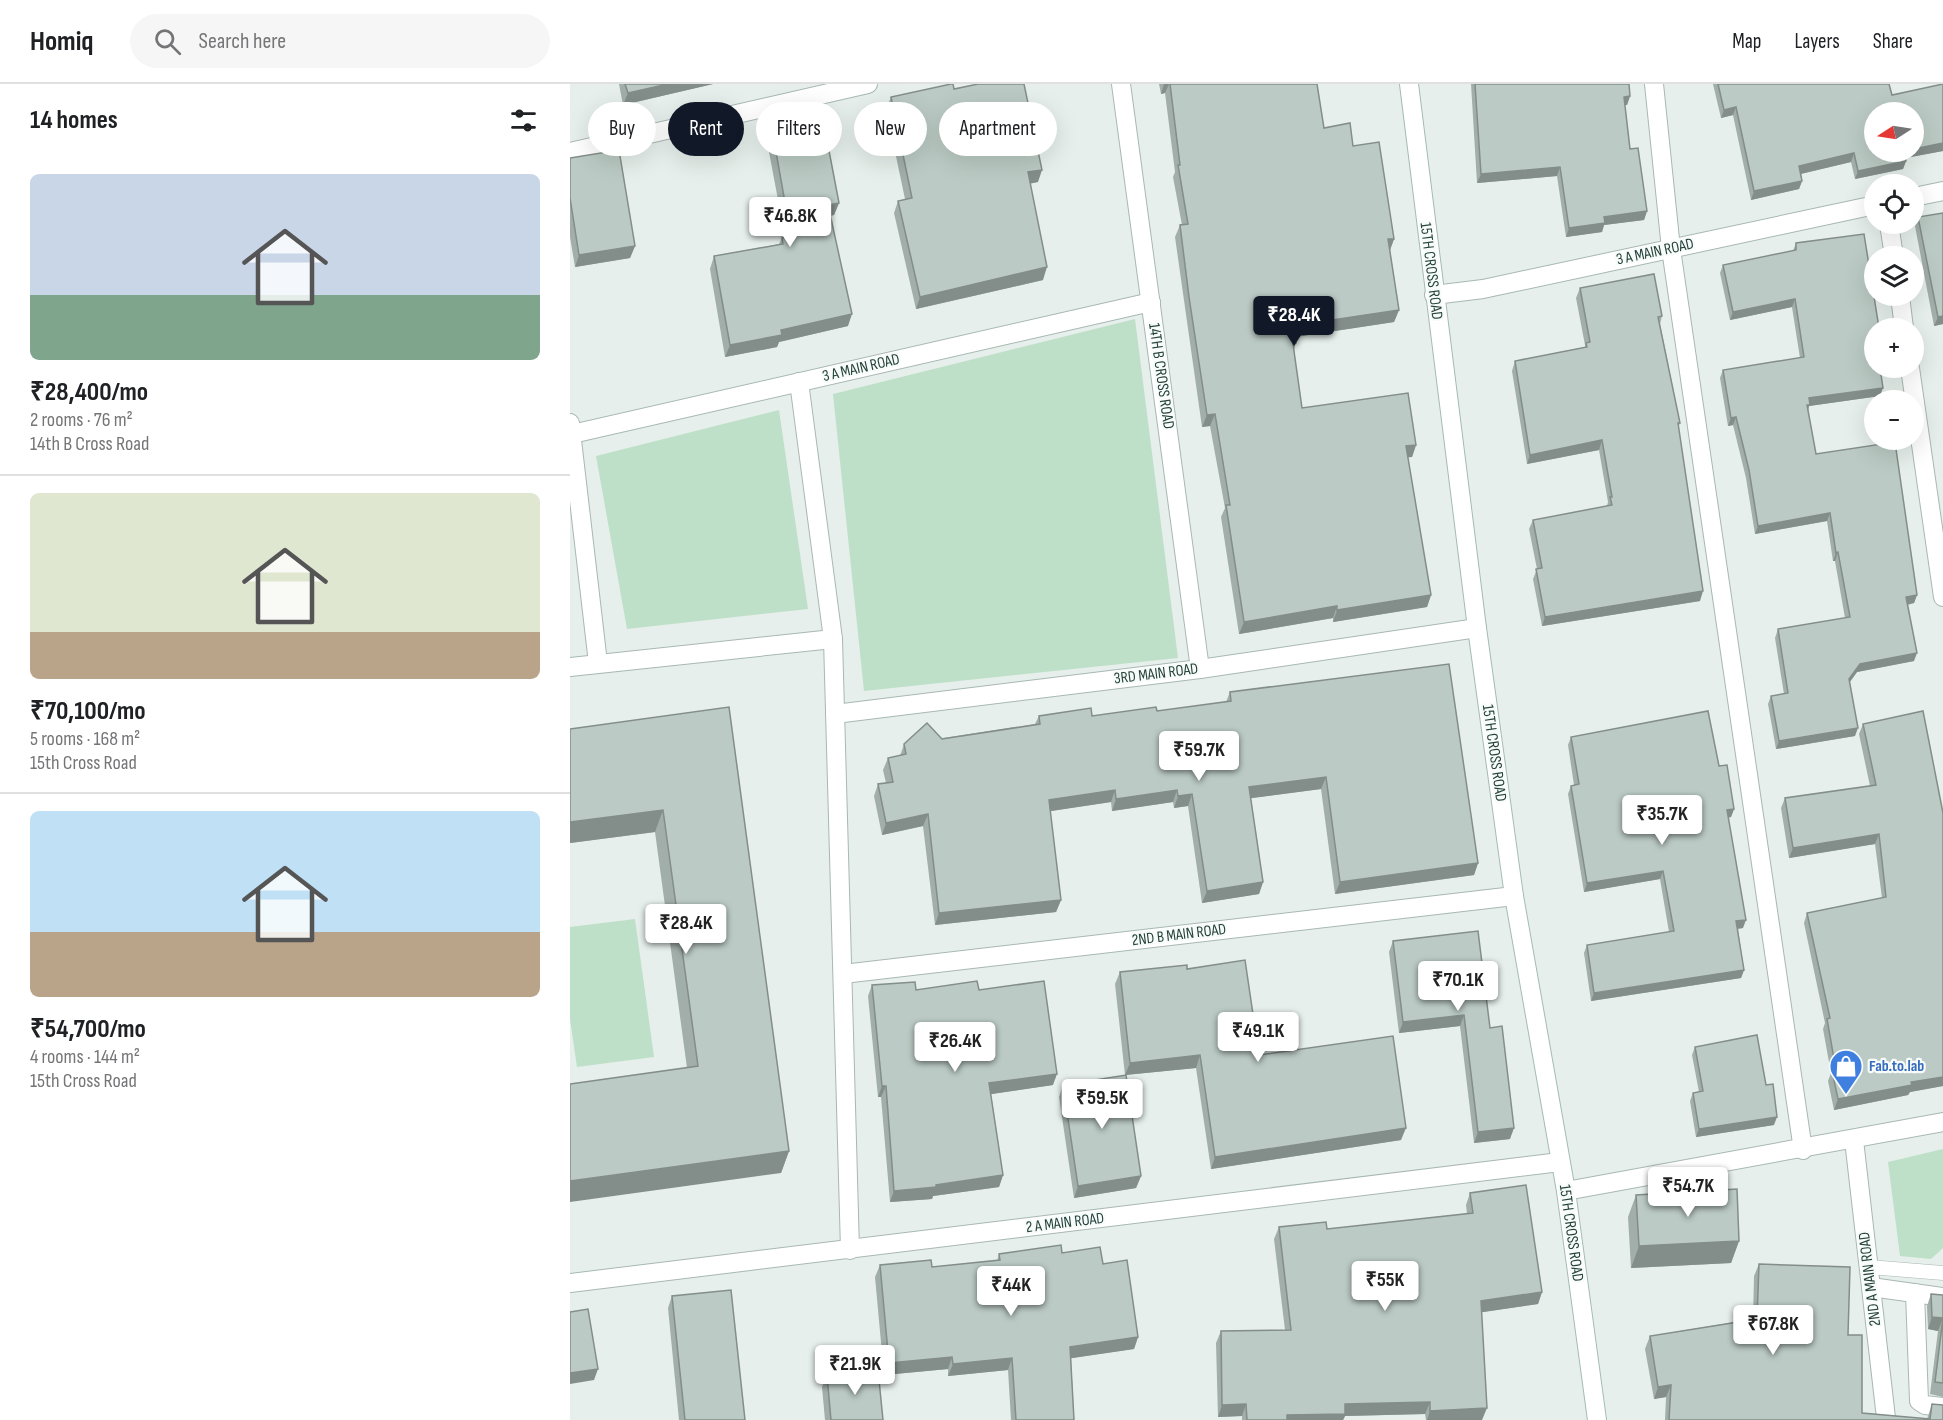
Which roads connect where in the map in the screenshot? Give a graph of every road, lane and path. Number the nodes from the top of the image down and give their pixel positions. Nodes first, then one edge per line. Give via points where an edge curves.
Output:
1 (868, 84) edge
2 (1121, 84) edge
3 (1409, 84) edge
4 (1654, 84) edge
5 (570, 152) edge
6 (1943, 191) edge
7 (1924, 195) edge
8 (1864, 207) edge
9 (1671, 249) junction
10 (1434, 296) junction
11 (1151, 302) junction
12 (1911, 378) edge
13 (799, 382) junction
14 (571, 428) edge
15 (1943, 597) edge
16 (1477, 628) junction
17 (833, 639) junction
18 (598, 663) junction
19 (570, 666) edge
20 (1200, 669) junction
21 (835, 714) junction
22 (1514, 896) junction
23 (843, 974) junction
24 (1943, 1122) edge
25 (1854, 1140) junction
26 (1803, 1150) junction
27 (1560, 1162) junction
28 (1566, 1191) junction
29 (850, 1250) junction
30 (1869, 1268) junction
31 (1943, 1273) edge
32 (570, 1283) edge
33 (1871, 1287) junction
34 (1916, 1293) junction
35 (1943, 1298) edge
36 (1943, 1407) edge
37 (1886, 1418) edge
38 (1597, 1420) edge

1 - 5 street
2 - 11 street, 14TH B CROSS ROAD
3 - 10 street, 15TH CROSS ROAD
4 - 9 street
6 - 7 street
8 - 9 street, 3 A MAIN ROAD
9 - 10 street, 3 A MAIN ROAD
9 - 26 street
10 - 16 street, 15TH CROSS ROAD
11 - 13 street, 3 A MAIN ROAD
11 - 20 street, 14TH B CROSS ROAD
12 - 15 street
13 - 14 street, 3 A MAIN ROAD
13 - 17 street
14 - 18 street
16 - 20 street, 3RD MAIN ROAD
16 - 22 street, 15TH CROSS ROAD
17 - 18 street
17 - 21 street
18 - 19 street
20 - 21 street, 3RD MAIN ROAD
21 - 23 street
22 - 23 street, 2ND B MAIN ROAD
22 - 27 street, 15TH CROSS ROAD
23 - 29 street
24 - 25 street
25 - 26 street
25 - 30 street, 2ND A MAIN ROAD
26 - 28 street
27 - 28 street, 15TH CROSS ROAD
27 - 29 street, 2 A MAIN ROAD
28 - 38 street, 15TH CROSS ROAD
29 - 32 street, 2 A MAIN ROAD
30 - 31 lane
30 - 33 street, 2ND A MAIN ROAD
33 - 34 street
33 - 37 street, 2ND A MAIN ROAD
34 - 35 street
34 - 36 street via 1919,1401

